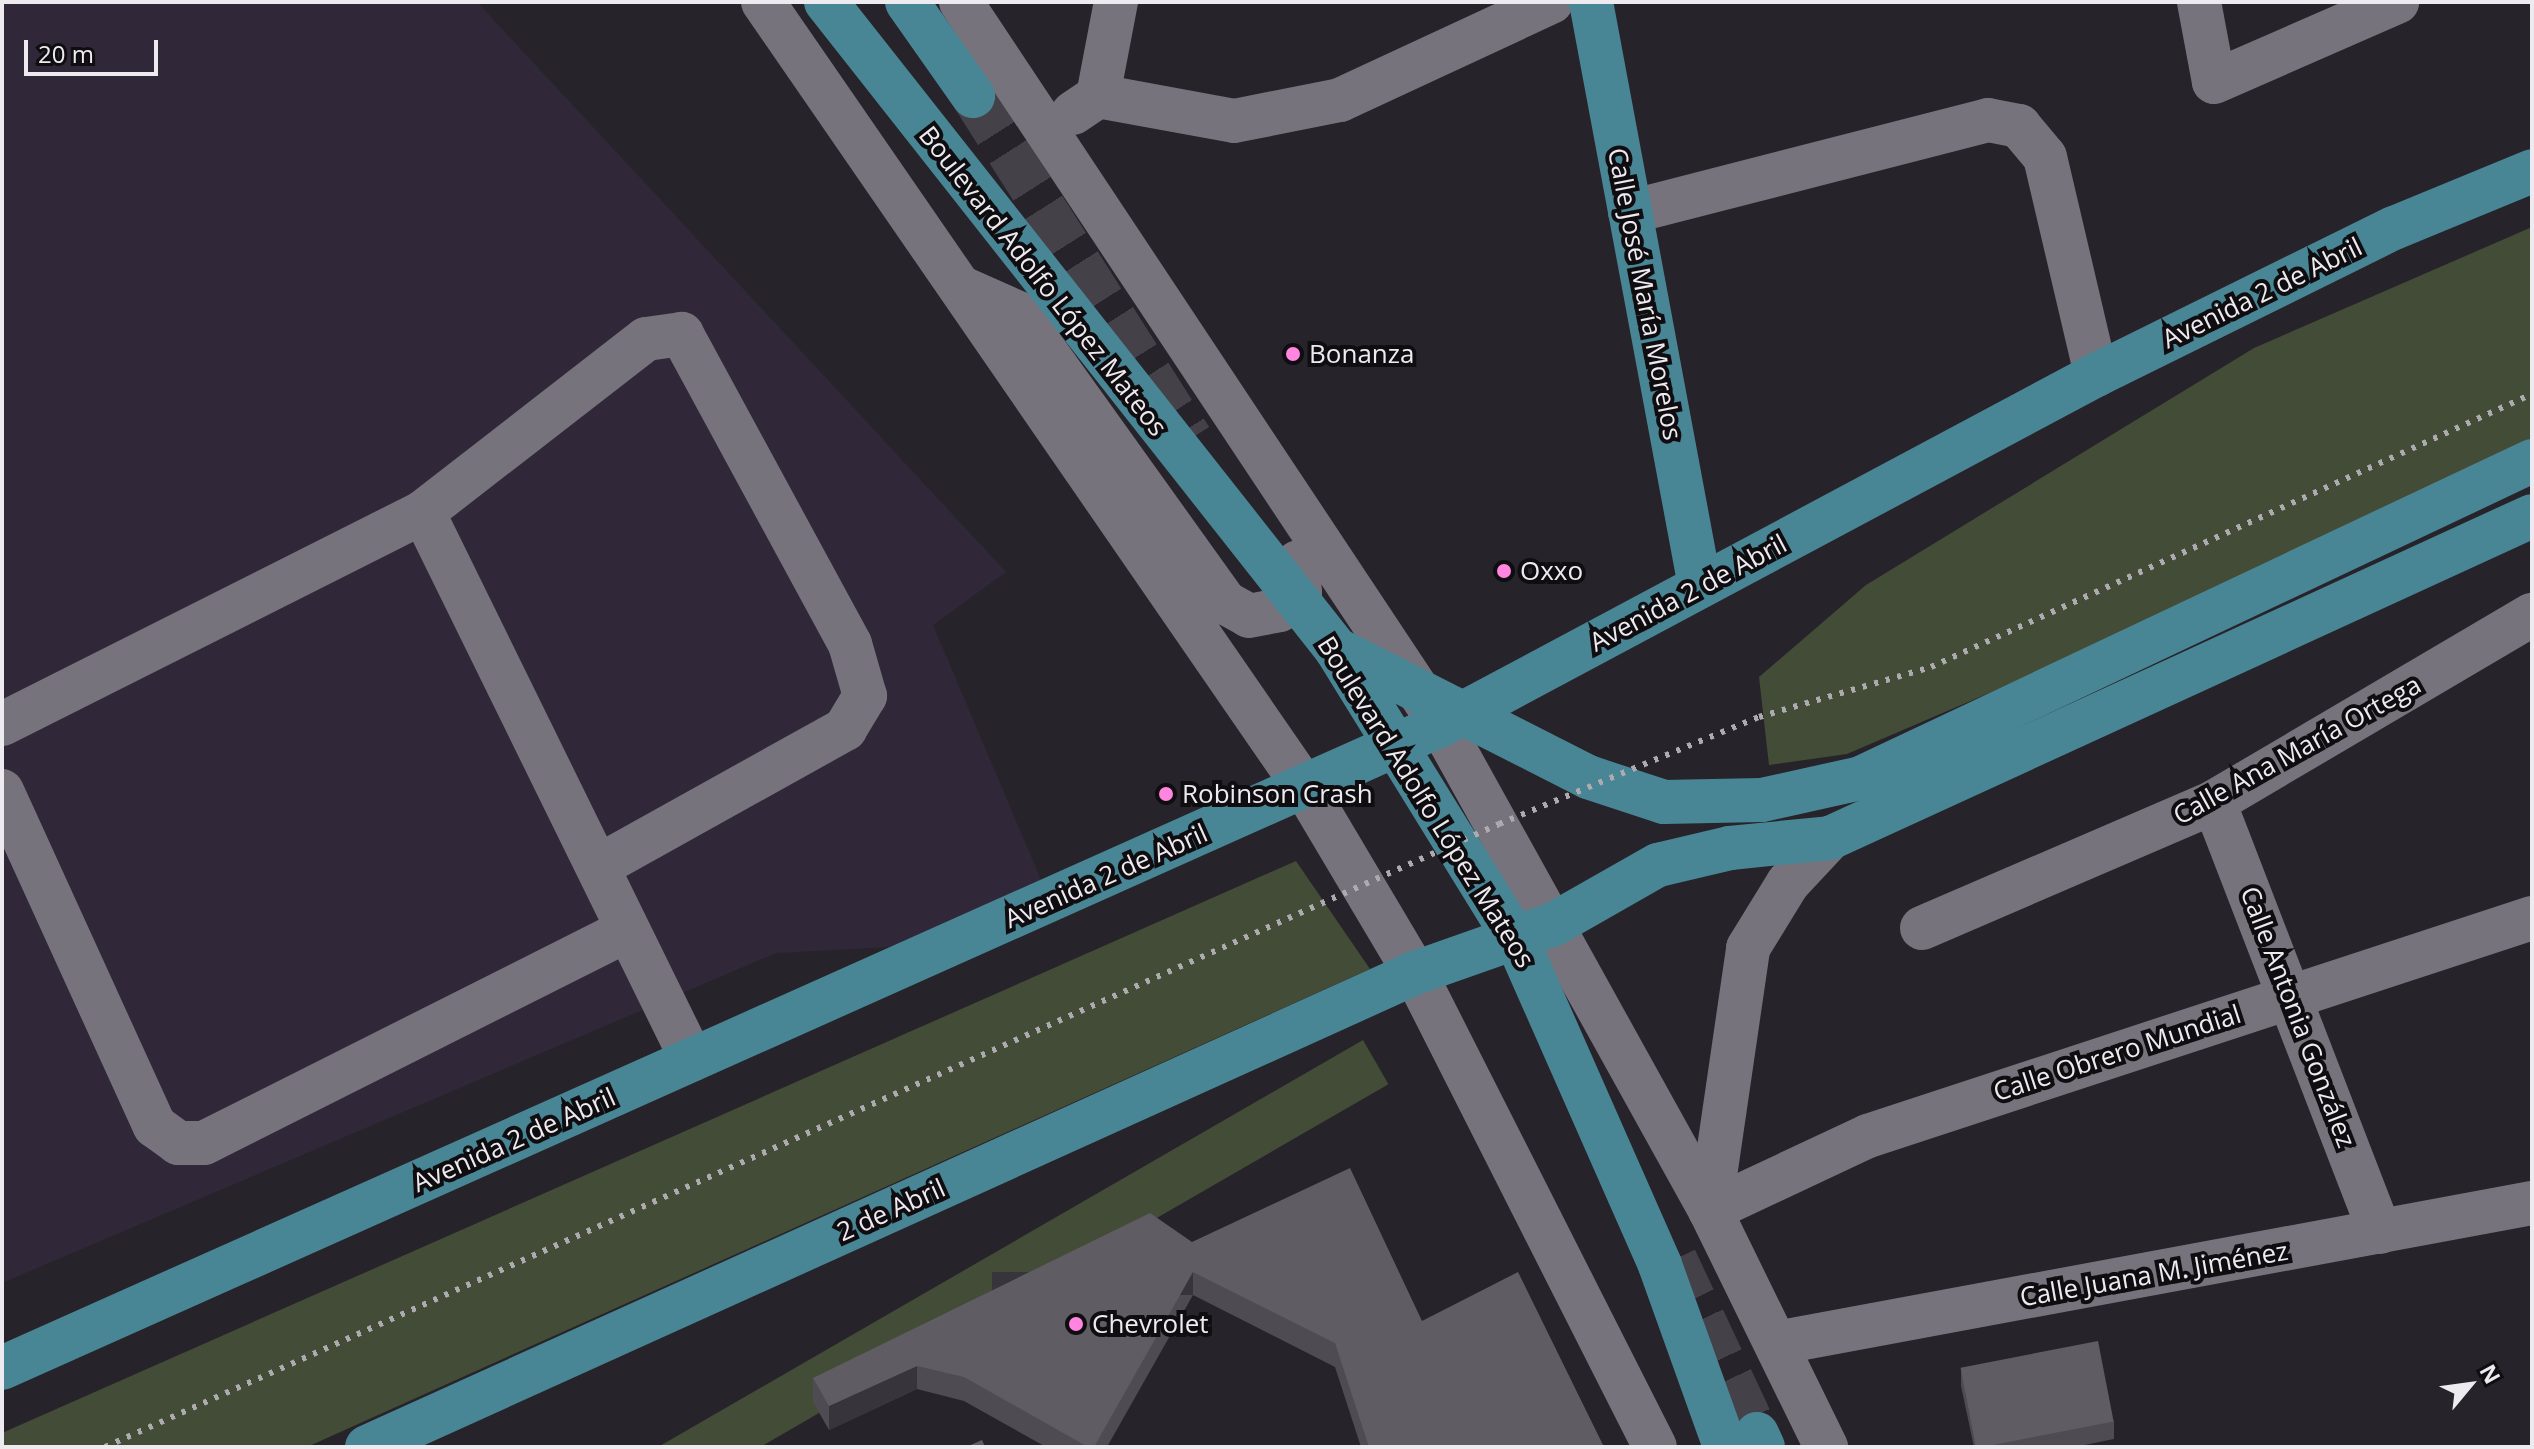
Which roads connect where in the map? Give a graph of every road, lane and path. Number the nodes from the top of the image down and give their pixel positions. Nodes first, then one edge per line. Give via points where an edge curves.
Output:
1 (763, 2) edge
2 (907, 2) edge
3 (961, 2) edge
4 (1116, 2) edge
5 (1551, 2) edge
6 (1591, 2) edge
7 (2199, 2) edge
8 (2397, 2) edge
9 (831, 9) edge
10 (973, 96) tunnel mouth
11 (1098, 96) junction
12 (1048, 130) junction
13 (2532, 171) edge
14 (1630, 212) junction
15 (960, 287) junction
16 (2096, 375) junction
17 (1234, 412) junction
18 (2532, 461) edge
19 (423, 512) junction
20 (2532, 516) edge
21 (1700, 586) junction
22 (2532, 615) edge
23 (1336, 649) junction
24 (2, 724) edge
25 (1441, 725) junction
26 (1305, 788) junction
27 (2, 791) edge
28 (2214, 802) junction
29 (1830, 838) junction
30 (599, 866) junction
31 (2532, 918) edge
32 (1554, 924) junction
33 (1922, 928) dead end
34 (627, 930) junction
35 (1415, 973) junction
36 (2290, 996) junction
37 (692, 1060) junction
38 (2532, 1203) edge
39 (1710, 1210) junction
40 (2380, 1232) junction
41 (1776, 1343) junction
42 (2, 1368) edge
43 (1748, 1443) edge
44 (367, 1447) edge
45 (1655, 1447) edge
46 (1826, 1447) edge

1 - 15 street
2 - 10 main road
3 - 12 street, Boulevard Adolfo López Mateos
4 - 11 street
5 - 11 street via 1340,100 1234,121
6 - 14 main road, Calle José María Morelos
7 - 8 street via 2214,82
9 - 23 main road, Boulevard Adolfo López Mateos
11 - 12 street
12 - 17 street, Boulevard Adolfo López Mateos
13 - 16 main road, Avenida 2 de Abril via 2394,228
14 - 16 street via 1988,120 2019,126 2045,157
14 - 21 main road, Calle José María Morelos
15 - 17 street via 1018,313 1207,586 1237,610 1261,616 1300,593 1297,557 1252,490
15 - 26 street
16 - 21 main road, Avenida 2 de Abril
17 - 25 street, Boulevard Adolfo López Mateos
18 - 23 main road via 1861,778 1762,800 1664,802 1588,777
19 - 24 street
19 - 30 street
19 - 30 street via 646,339 682,334 850,644 865,696 845,729
20 - 29 main road, 2 de Abril
21 - 25 main road, Avenida 2 de Abril
22 - 28 street, Calle Ana María Ortega
23 - 43 main road, Boulevard Adolfo López Mateos via 1519,945 1660,1265
25 - 26 main road, Avenida 2 de Abril
25 - 32 street, Boulevard Adolfo López Mateos
26 - 35 street
26 - 37 main road, Avenida 2 de Abril
27 - 34 street via 155,1126 178,1143 204,1143
28 - 33 street, Calle Ana María Ortega
28 - 36 street, Calle Antonia González
29 - 32 main road, 2 de Abril via 1730,848 1658,865
29 - 39 street via 1788,883 1748,948
30 - 34 street
31 - 36 street, Calle Obrero Mundial
32 - 35 main road, 2 de Abril
32 - 39 street, Boulevard Adolfo López Mateos
34 - 37 street
35 - 44 main road, 2 de Abril
35 - 45 street
36 - 39 street, Calle Obrero Mundial via 1868,1136
36 - 40 street, Calle Antonia González
37 - 42 main road, Avenida 2 de Abril
38 - 40 street, Calle Juana M. Jiménez
39 - 41 street, Boulevard Adolfo López Mateos
40 - 41 street, Calle Juana M. Jiménez
41 - 46 street, Boulevard Adolfo López Mateos

